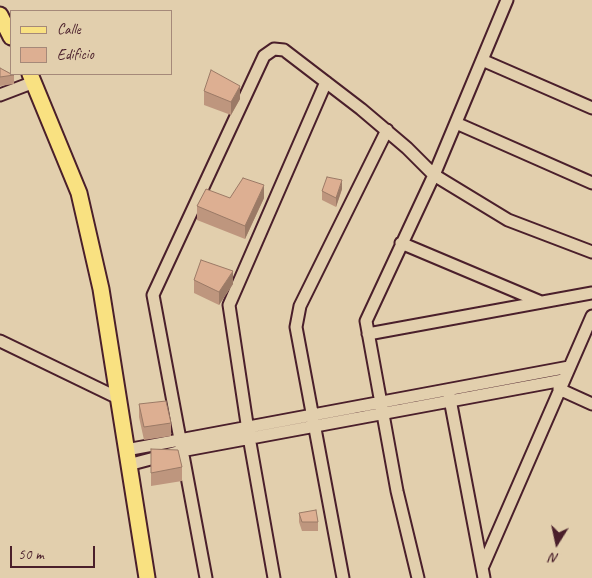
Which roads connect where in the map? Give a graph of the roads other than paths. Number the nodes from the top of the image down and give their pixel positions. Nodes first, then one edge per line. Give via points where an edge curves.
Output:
1 (506, 0) edge
2 (0, 15) edge
3 (10, 35) edge
4 (482, 60) junction
5 (32, 78) edge
6 (326, 82) junction
7 (0, 95) edge
8 (592, 108) edge
9 (456, 123) junction
10 (387, 130) junction
11 (434, 176) junction
12 (592, 183) edge
13 (401, 243) junction
14 (592, 252) edge
15 (592, 293) edge
16 (541, 302) junction
17 (591, 319) edge
18 (368, 334) junction
19 (0, 341) edge
20 (569, 367) junction
21 (561, 384) junction
22 (449, 395) junction
23 (118, 398) junction
24 (381, 401) junction
25 (592, 404) edge
26 (383, 413) junction
27 (314, 419) junction
28 (248, 432) junction
29 (181, 446) junction
30 (127, 457) junction
31 (484, 572) edge
32 (147, 578) edge
33 (206, 578) edge
34 (274, 578) edge
35 (343, 578) edge
36 (418, 578) edge

1 - 4 street
2 - 3 main road
4 - 8 street
4 - 9 street
5 - 7 street
5 - 23 main road via 79,193 102,289
6 - 10 street
6 - 28 street via 228,305
6 - 29 street via 284,50 274,49 264,56 153,294
9 - 11 street
9 - 12 street
10 - 11 street
10 - 27 street via 297,316 296,327
11 - 13 street
11 - 14 street via 508,220
13 - 16 street
13 - 18 street via 366,321
15 - 16 street
16 - 18 street
17 - 20 street
18 - 24 street
19 - 23 street
20 - 21 street
20 - 22 street
21 - 22 street
21 - 25 street
21 - 31 street
22 - 24 street
22 - 26 street
22 - 31 street
23 - 30 main road
24 - 26 street
24 - 27 street
26 - 27 street
26 - 36 street
27 - 28 street
27 - 35 street
28 - 29 street
28 - 34 street
29 - 30 street
29 - 33 street
30 - 32 main road

